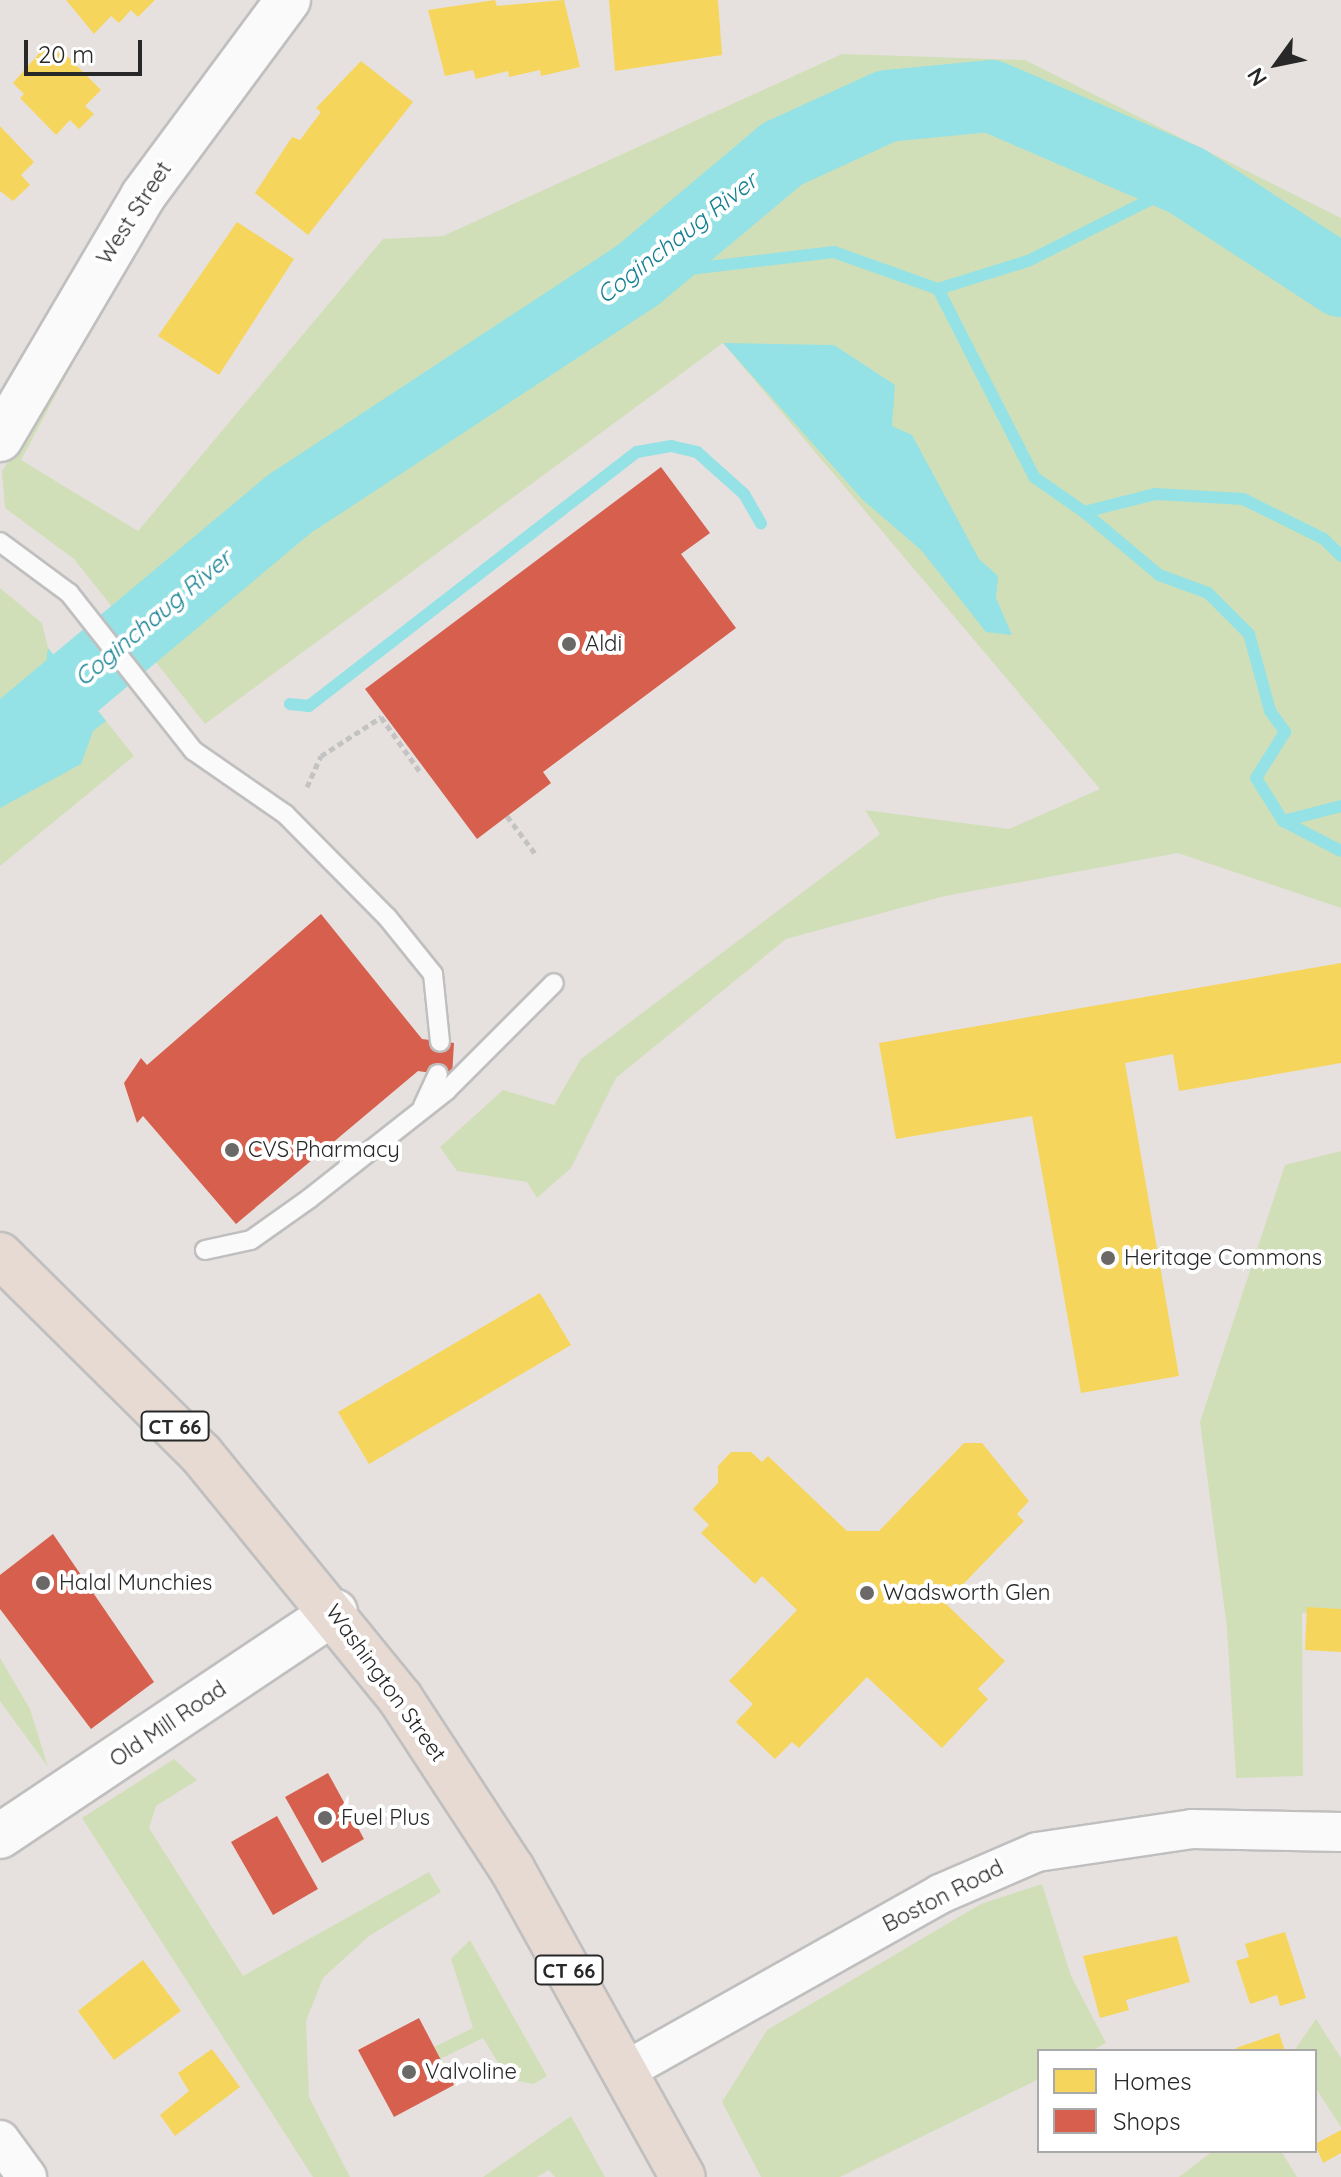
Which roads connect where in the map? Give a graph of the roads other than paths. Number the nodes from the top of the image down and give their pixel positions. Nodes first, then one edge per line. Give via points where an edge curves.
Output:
1 (288, 0) edge
2 (0, 439) edge
3 (0, 542) edge
4 (554, 983) dead end
5 (440, 1042) dead end
6 (438, 1074) dead end
7 (419, 1112) junction
8 (205, 1250) dead end
9 (0, 1255) edge
10 (335, 1612) junction
11 (1341, 1832) edge
12 (0, 1836) edge
13 (625, 2071) junction
14 (0, 2140) edge
15 (27, 2177) edge
16 (683, 2177) edge

1 - 2 main road, West Street via 143,196
3 - 5 lane via 69,593 205,761 317,844 433,974
4 - 7 lane
6 - 7 lane
7 - 8 lane via 251,1240
9 - 10 highway, Washington Street / CT 66 via 171,1422
10 - 12 main road, Old Mill Road
10 - 13 highway, Washington Street / CT 66 via 481,1819
11 - 13 street, Boston Road via 1192,1829 1037,1852 940,1894
13 - 16 highway, Washington Street / CT 66
14 - 15 street

